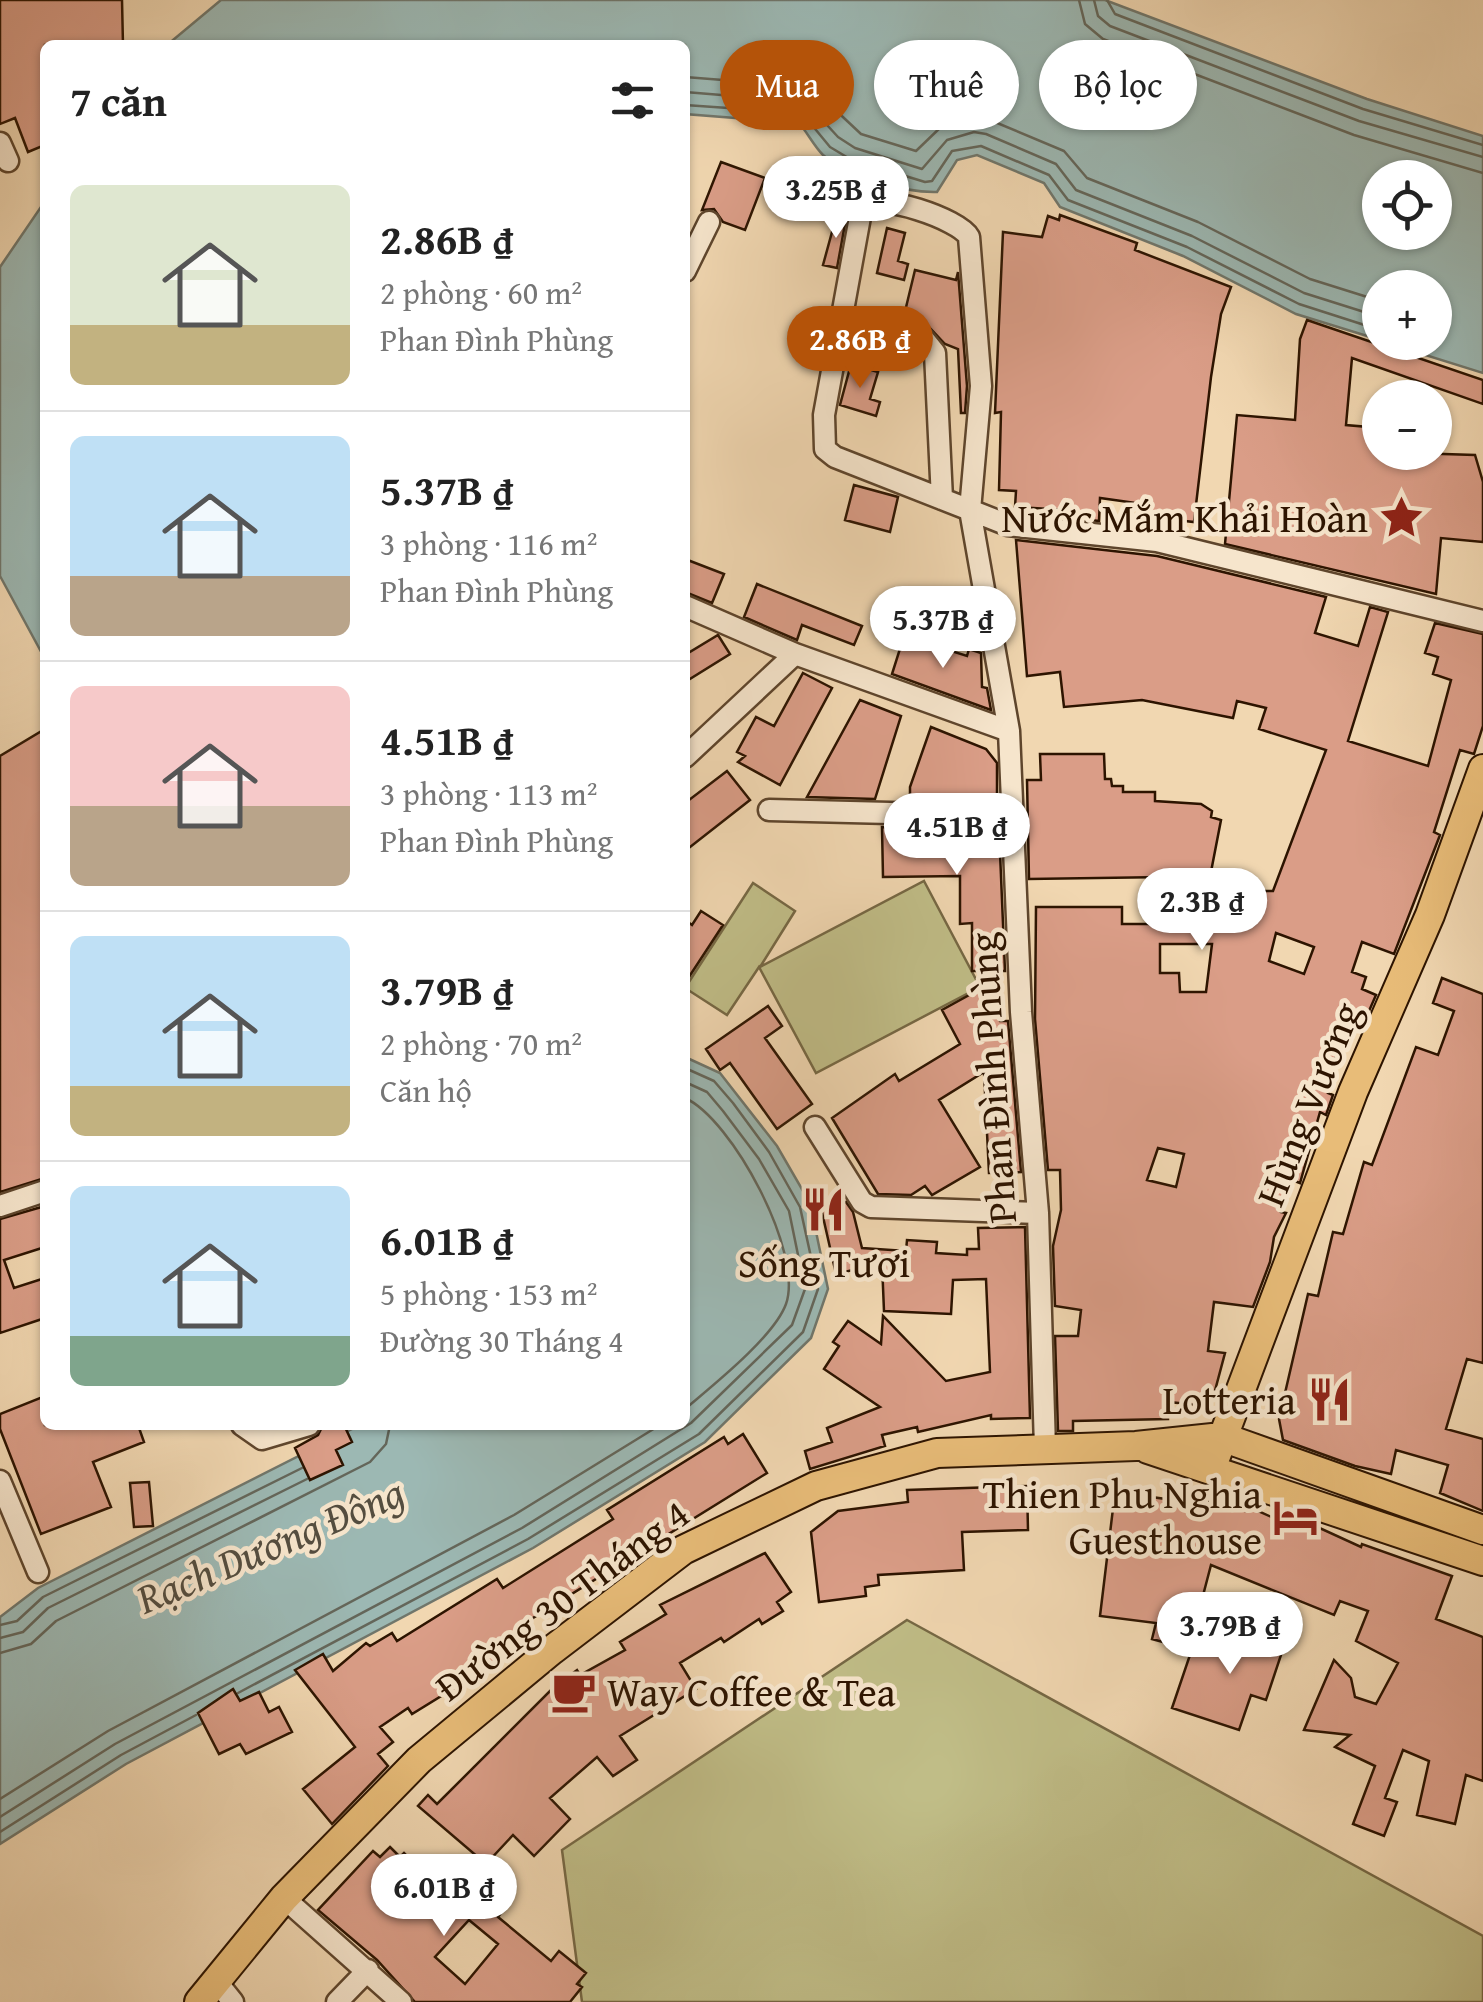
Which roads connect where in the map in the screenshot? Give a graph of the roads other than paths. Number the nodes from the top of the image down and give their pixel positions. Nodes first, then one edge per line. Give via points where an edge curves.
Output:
1 (709, 222) dead end
2 (690, 261) edge
3 (922, 338) dead end
4 (942, 499) junction
5 (970, 510) junction
6 (690, 608) edge
7 (1483, 621) edge
8 (795, 654) junction
9 (1009, 731) junction
10 (690, 752) edge
11 (1483, 770) edge
12 (769, 810) dead end
13 (1011, 816) junction
14 (815, 1127) dead end
15 (40, 1193) edge
16 (0, 1206) edge
17 (1038, 1213) junction
18 (249, 1430) edge
19 (292, 1430) edge
20 (1222, 1438) junction
21 (1136, 1446) junction
22 (1046, 1448) junction
23 (1211, 1469) junction
24 (0, 1481) edge
25 (1454, 1520) junction
26 (1483, 1530) edge
27 (1445, 1549) junction
28 (1483, 1561) edge
29 (38, 1572) dead end
30 (284, 1898) junction
31 (368, 1970) junction
32 (216, 1995) edge
33 (337, 2002) edge
34 (401, 2002) edge

1 - 2 street
3 - 4 street via 936,353
4 - 5 street
4 - 5 street, Phan Đình Phùng via 825,449 824,415 867,200 883,199 958,224 969,237 981,386
5 - 7 street via 1008,525 1157,542
5 - 9 street, Phan Đình Phùng
6 - 8 street
8 - 9 street
8 - 10 street
9 - 13 street, Phan Đình Phùng
11 - 20 main road, Hùng Vương
12 - 13 street
13 - 17 street, Phan Đình Phùng
14 - 17 street via 871,1207
15 - 16 street
17 - 22 street, Phan Đình Phùng
18 - 19 street via 262,1439
20 - 21 main road, Đường 30 Tháng 4
20 - 23 main road, Hùng Vương
20 - 25 main road, Đường 30 Tháng 4
21 - 22 main road, Đường 30 Tháng 4
21 - 23 main road, Đường 30 Tháng 4
22 - 30 main road, Đường 30 Tháng 4 via 937,1453 816,1486 683,1550 419,1760
23 - 27 main road, Đường 30 Tháng 4
24 - 29 street
25 - 26 main road, Đường 30 Tháng 4
25 - 27 main road
27 - 28 main road, Đường 30 Tháng 4
30 - 31 street
30 - 32 main road, Đường 30 Tháng 4
31 - 33 street
31 - 34 street

